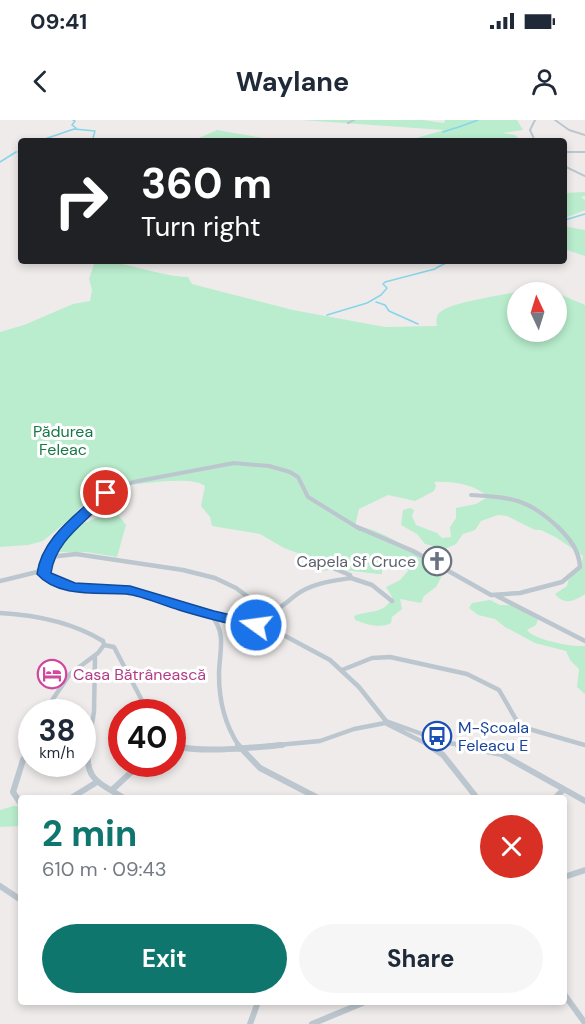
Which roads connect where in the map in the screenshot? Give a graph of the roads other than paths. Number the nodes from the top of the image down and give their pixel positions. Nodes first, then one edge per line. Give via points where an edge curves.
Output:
1 (354, 120) edge
2 (535, 120) edge
3 (555, 120) edge
4 (348, 123) dead end
5 (585, 135) edge
6 (534, 138) edge
7 (567, 152) edge
8 (585, 152) edge
9 (567, 167) edge
10 (585, 176) edge
11 (471, 495) dead end
12 (50, 557) junction
13 (45, 564) junction
14 (314, 564) dead end
15 (37, 572) junction
16 (44, 574) junction
17 (351, 578) junction
18 (0, 581) edge
19 (497, 596) junction
20 (392, 602) dead end
21 (268, 612) junction
22 (0, 613) edge
23 (212, 615) junction
24 (274, 630) junction
25 (585, 641) edge
26 (104, 645) junction
27 (94, 657) junction
28 (342, 670) junction
29 (53, 699) edge
30 (141, 699) edge
31 (386, 722) junction
32 (585, 745) edge
33 (186, 749) edge
34 (243, 749) junction
35 (18, 776) edge
36 (126, 777) edge
37 (97, 782) junction
38 (112, 790) junction
39 (564, 790) junction
40 (76, 795) edge
41 (120, 795) edge
42 (313, 795) edge
43 (475, 795) edge
44 (558, 795) edge
45 (18, 800) edge
46 (585, 801) edge
47 (585, 870) edge
48 (567, 876) edge
49 (0, 886) edge
50 (18, 898) edge
51 (567, 997) edge
52 (257, 1005) edge
53 (358, 1005) edge
54 (585, 1023) edge
55 (250, 1024) edge
56 (312, 1024) edge

1 - 4 street
2 - 6 street via 530,130
3 - 5 street
7 - 8 street
9 - 10 street
11 - 19 street via 512,498 569,536 581,558 580,567 562,582
12 - 13 street
12 - 19 street via 62,534 97,500 120,486 216,466 248,464 290,472 308,497 356,527 413,551 477,589
12 - 21 street via 76,554 215,578
13 - 15 street
13 - 16 street
14 - 17 street via 328,566
15 - 16 street
15 - 18 street
16 - 23 street via 61,584 130,590
17 - 20 street via 372,585
17 - 21 street via 321,582 297,594 282,609
19 - 25 street
21 - 24 street
22 - 26 street via 31,616 82,630 98,637
23 - 24 street
23 - 34 street via 223,632 219,661 225,722
24 - 28 street
26 - 27 street
26 - 30 street via 114,647
27 - 29 street via 74,669
27 - 37 street via 94,712 86,762
28 - 31 street
28 - 32 street via 362,661 390,657 467,674 499,690 518,723
31 - 34 street via 320,741
31 - 39 street via 444,742 501,754
31 - 43 street via 443,755
33 - 34 street
34 - 42 street via 253,762
35 - 45 street via 13,792
36 - 38 street
37 - 38 street
37 - 40 street
38 - 41 street
39 - 44 street
39 - 46 street
47 - 48 street
49 - 50 street
51 - 54 street
52 - 55 street
53 - 56 street

